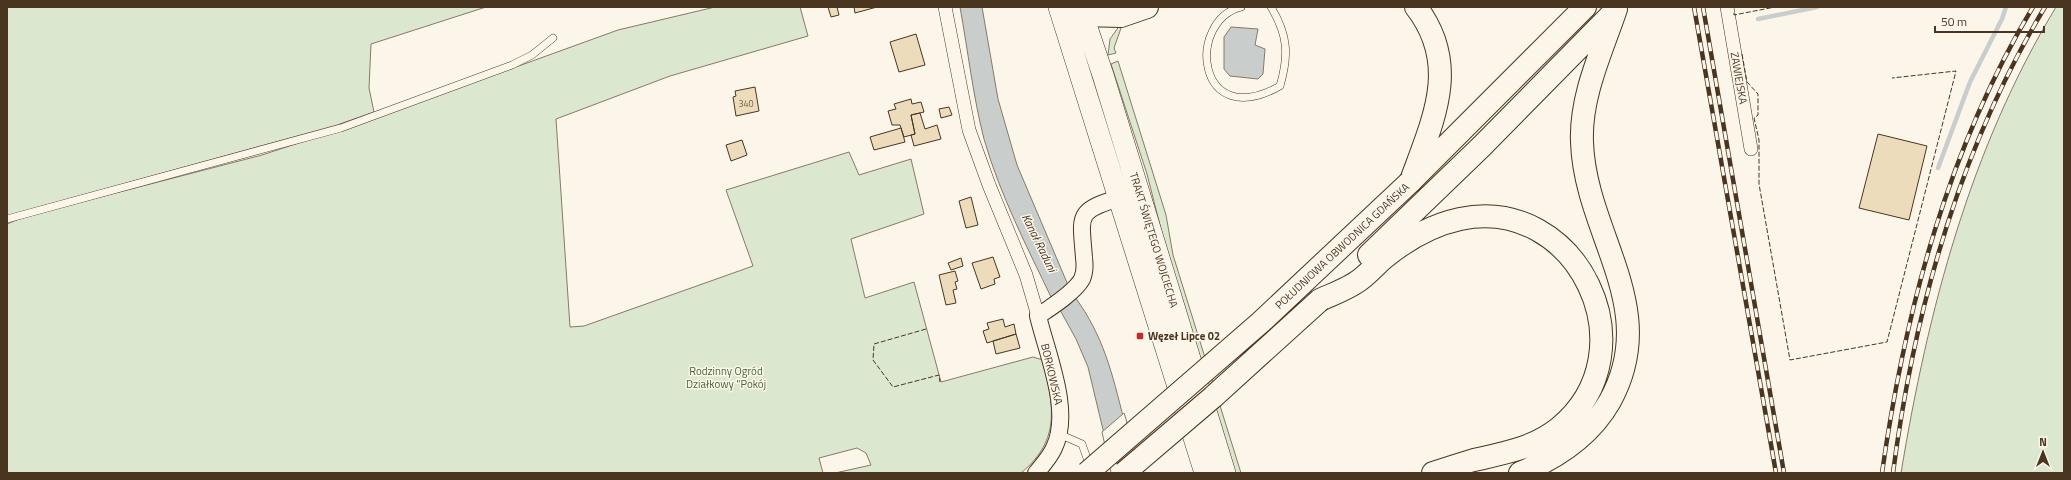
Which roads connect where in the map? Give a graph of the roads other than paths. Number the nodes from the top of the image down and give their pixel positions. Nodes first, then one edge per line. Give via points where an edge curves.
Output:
1 (945, 7) edge
2 (1147, 7) edge
3 (1241, 7) edge
4 (1271, 7) edge
5 (1416, 7) edge
6 (1585, 7) edge
7 (1727, 7) edge
8 (1617, 8) edge
9 (1076, 11) edge
10 (552, 38) dead end
11 (1751, 149) dead end
12 (1410, 182) junction
13 (1119, 198) junction
14 (7, 219) edge
15 (1320, 300) junction
16 (1044, 312) junction
17 (1059, 434) junction
18 (1036, 473) edge
19 (1087, 473) edge
20 (1092, 473) edge
21 (1124, 473) edge
22 (1205, 473) edge
23 (1225, 473) edge
24 (1433, 473) edge
25 (1520, 473) edge

1 - 16 street via 969,130 1026,276
2 - 9 highway via 1121,16
3 - 4 lane via 1222,17 1210,34 1206,60 1211,80 1225,94 1244,98 1266,94 1280,86 1286,66 1282,24
5 - 12 highway via 1430,31 1438,56 1440,81 1435,115
6 - 12 highway, POŁUDNIOWA OBWODNICA GDAŃSKA
7 - 11 street, ZAWIEJSKA
8 - 15 highway via 1482,146
8 - 25 highway via 1585,103 1582,143 1583,162 1592,202 1621,285 1628,316 1628,349 1616,390 1602,415 1576,442 1547,461
9 - 13 main road, TRAKT ŚWIĘTEGO WOJCIECHA
9 - 23 main road, TRAKT ŚWIĘTEGO WOJCIECHA via 1103,75
10 - 14 lane via 532,55 512,65 340,128
12 - 19 highway, POŁUDNIOWA OBWODNICA GDAŃSKA, bridge via 1260,322
13 - 16 street, TRAKT ŚWIĘTEGO WOJCIECHA via 1096,205 1085,212 1081,222 1084,273 1075,287
13 - 22 main road, TRAKT ŚWIĘTEGO WOJCIECHA
15 - 21 highway, bridge
15 - 24 highway via 1360,280 1393,252 1424,232 1442,224 1479,217 1516,221 1533,228 1560,246 1582,271 1598,306 1602,350 1593,381 1573,414 1550,435 1532,445
16 - 17 street, BORKOWSKA via 1059,396
17 - 18 street, BORKOWSKA via 1054,449
17 - 20 lane via 1082,444

